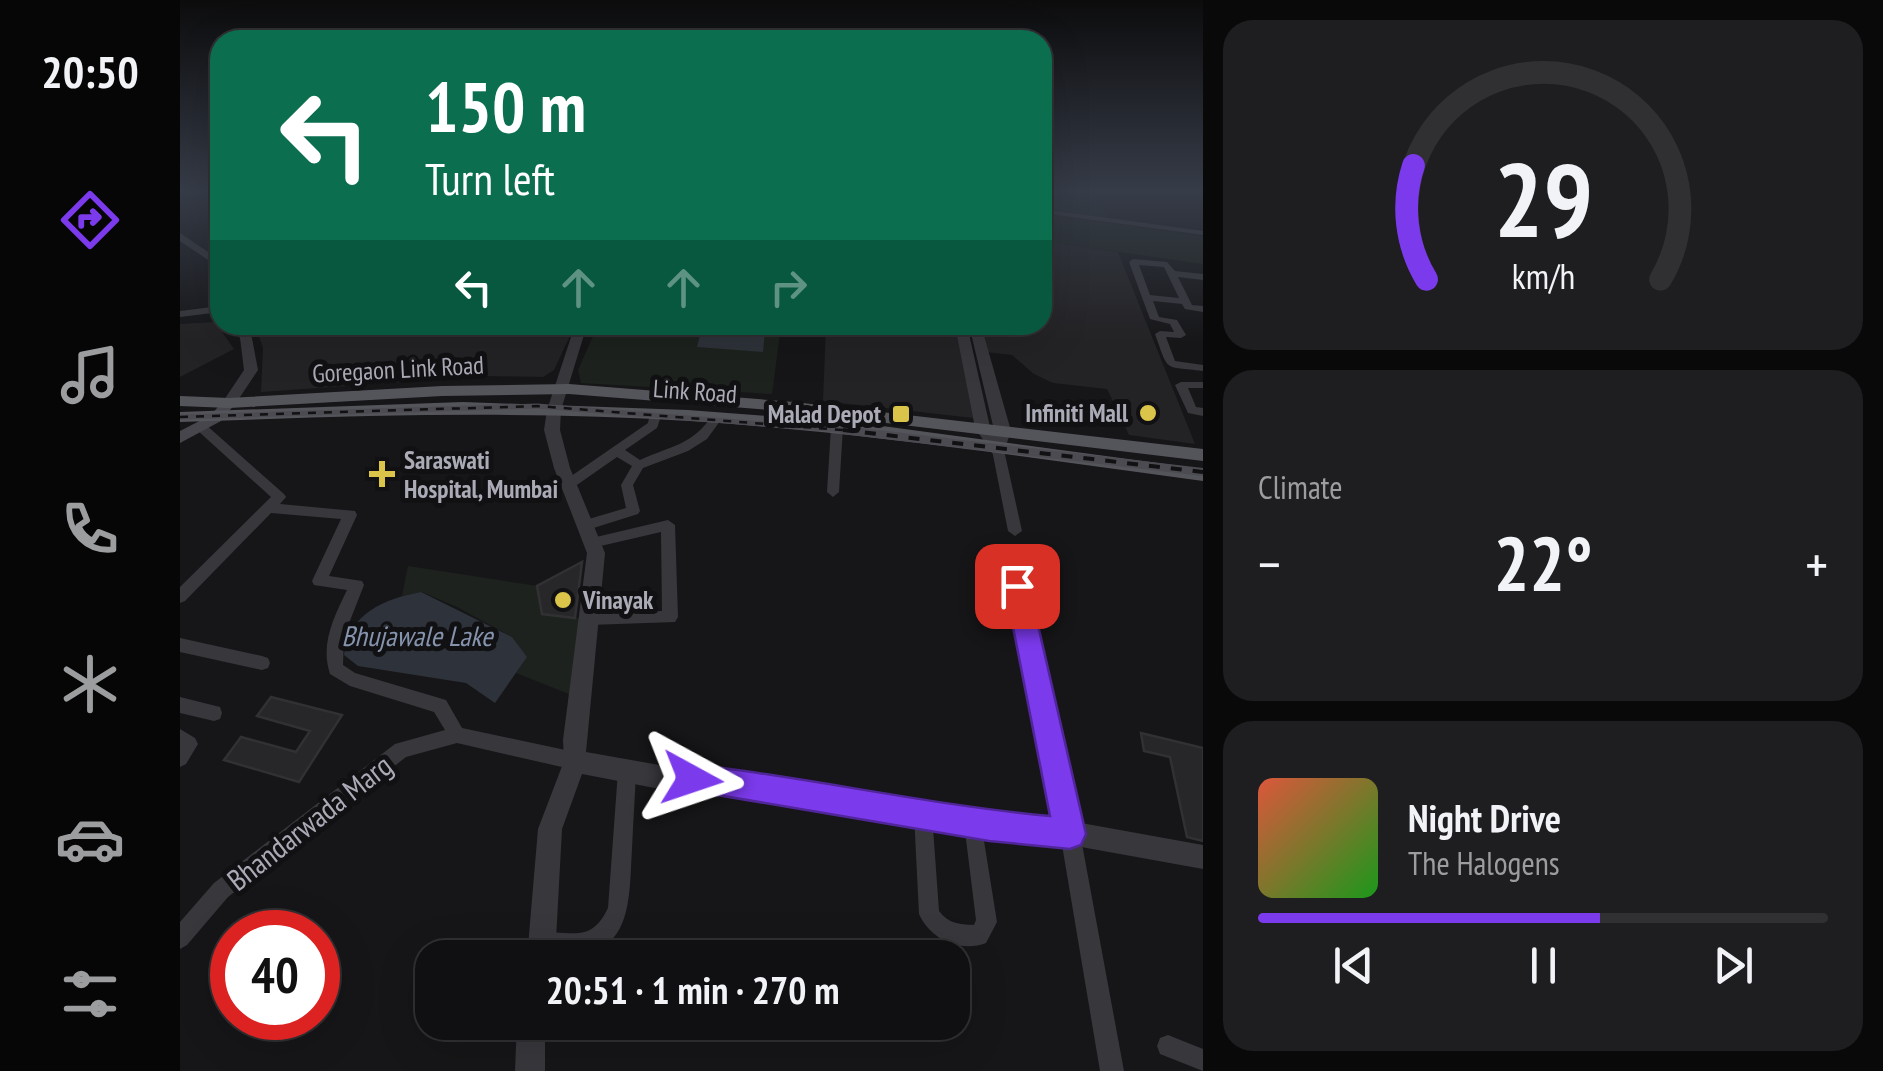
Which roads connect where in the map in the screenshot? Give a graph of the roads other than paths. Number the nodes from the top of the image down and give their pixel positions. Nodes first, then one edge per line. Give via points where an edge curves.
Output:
1 (188, 242) edge
2 (210, 258) edge
3 (1172, 273) junction
4 (1203, 276) edge
5 (1147, 297) junction
6 (1185, 302) junction
7 (210, 310) edge
8 (1203, 310) edge
9 (180, 314) edge
10 (244, 335) edge
11 (576, 335) edge
12 (586, 335) edge
13 (969, 335) edge
14 (970, 335) edge
15 (574, 353) junction
16 (1199, 368) edge
17 (1203, 383) edge
18 (566, 389) junction
19 (180, 401) edge
20 (229, 403) junction
21 (554, 410) junction
22 (1203, 412) edge
23 (656, 413) junction
24 (180, 417) edge
25 (717, 417) junction
26 (209, 423) junction
27 (837, 428) junction
28 (983, 428) junction
29 (180, 438) edge
30 (1000, 440) junction
31 (616, 451) junction
32 (1203, 455) edge
33 (640, 465) junction
34 (1203, 475) edge
35 (569, 484) junction
36 (833, 492) dead end
37 (269, 508) junction
38 (1015, 531) dead end
39 (589, 534) junction
40 (1017, 586) dead end
41 (180, 596) edge
42 (589, 618) junction
43 (180, 645) edge
44 (262, 663) dead end
45 (180, 705) edge
46 (214, 713) dead end
47 (457, 735) junction
48 (180, 737) edge
49 (180, 758) edge
50 (575, 761) junction
51 (627, 771) junction
52 (923, 814) junction
53 (973, 823) junction
54 (1070, 834) junction
55 (1203, 857) edge
56 (180, 938) edge
57 (542, 940) edge
58 (601, 940) edge
59 (531, 1040) edge
60 (1168, 1046) dead end
61 (1203, 1061) edge
62 (530, 1071) edge
63 (1112, 1071) edge

1 - 2 street
3 - 4 street
3 - 5 street via 1168,266 1133,262
3 - 6 street
5 - 6 street
5 - 16 street via 1155,319 1174,322 1181,335 1160,334 1171,364
6 - 8 street
7 - 9 street
10 - 20 street via 251,370
11 - 15 street
12 - 15 street
13 - 28 street
14 - 30 street
15 - 18 street
16 - 17 street
17 - 22 street via 1180,385 1192,410
18 - 20 main road, Goregaon Link Road
18 - 21 street
18 - 28 main road, Link Road
19 - 20 main road
20 - 26 main road
21 - 23 main road, Link Road
21 - 26 main road, Link Road via 462,406
21 - 35 street via 552,430
23 - 25 main road, Link Road
23 - 31 street via 653,426
24 - 26 main road, Link Road
25 - 27 main road, Link Road
25 - 33 street via 693,445
26 - 29 main road
26 - 37 street via 280,496
27 - 30 main road, Link Road
27 - 36 street
28 - 30 main road, Link Road
30 - 32 main road, Link Road
30 - 34 main road, Link Road
30 - 38 street
31 - 33 street
31 - 35 street
33 - 39 street via 627,485 632,511
35 - 39 street
37 - 41 street
37 - 47 street via 350,514 320,581 357,585 334,638 336,669 440,706
39 - 42 street via 596,553
39 - 42 street via 668,525 670,617
40 - 54 street
42 - 50 street
43 - 44 street
45 - 46 street
47 - 50 street, Bhandarwada Marg
47 - 56 street, Bhandarwada Marg via 401,750 221,890
48 - 49 street via 189,744
50 - 51 street
50 - 57 street via 550,829
51 - 52 street via 720,779
51 - 58 street via 618,909
52 - 53 street
52 - 53 street via 928,914 946,933 980,936 988,922
53 - 54 street
54 - 55 street
54 - 63 street
59 - 62 street
60 - 61 street

